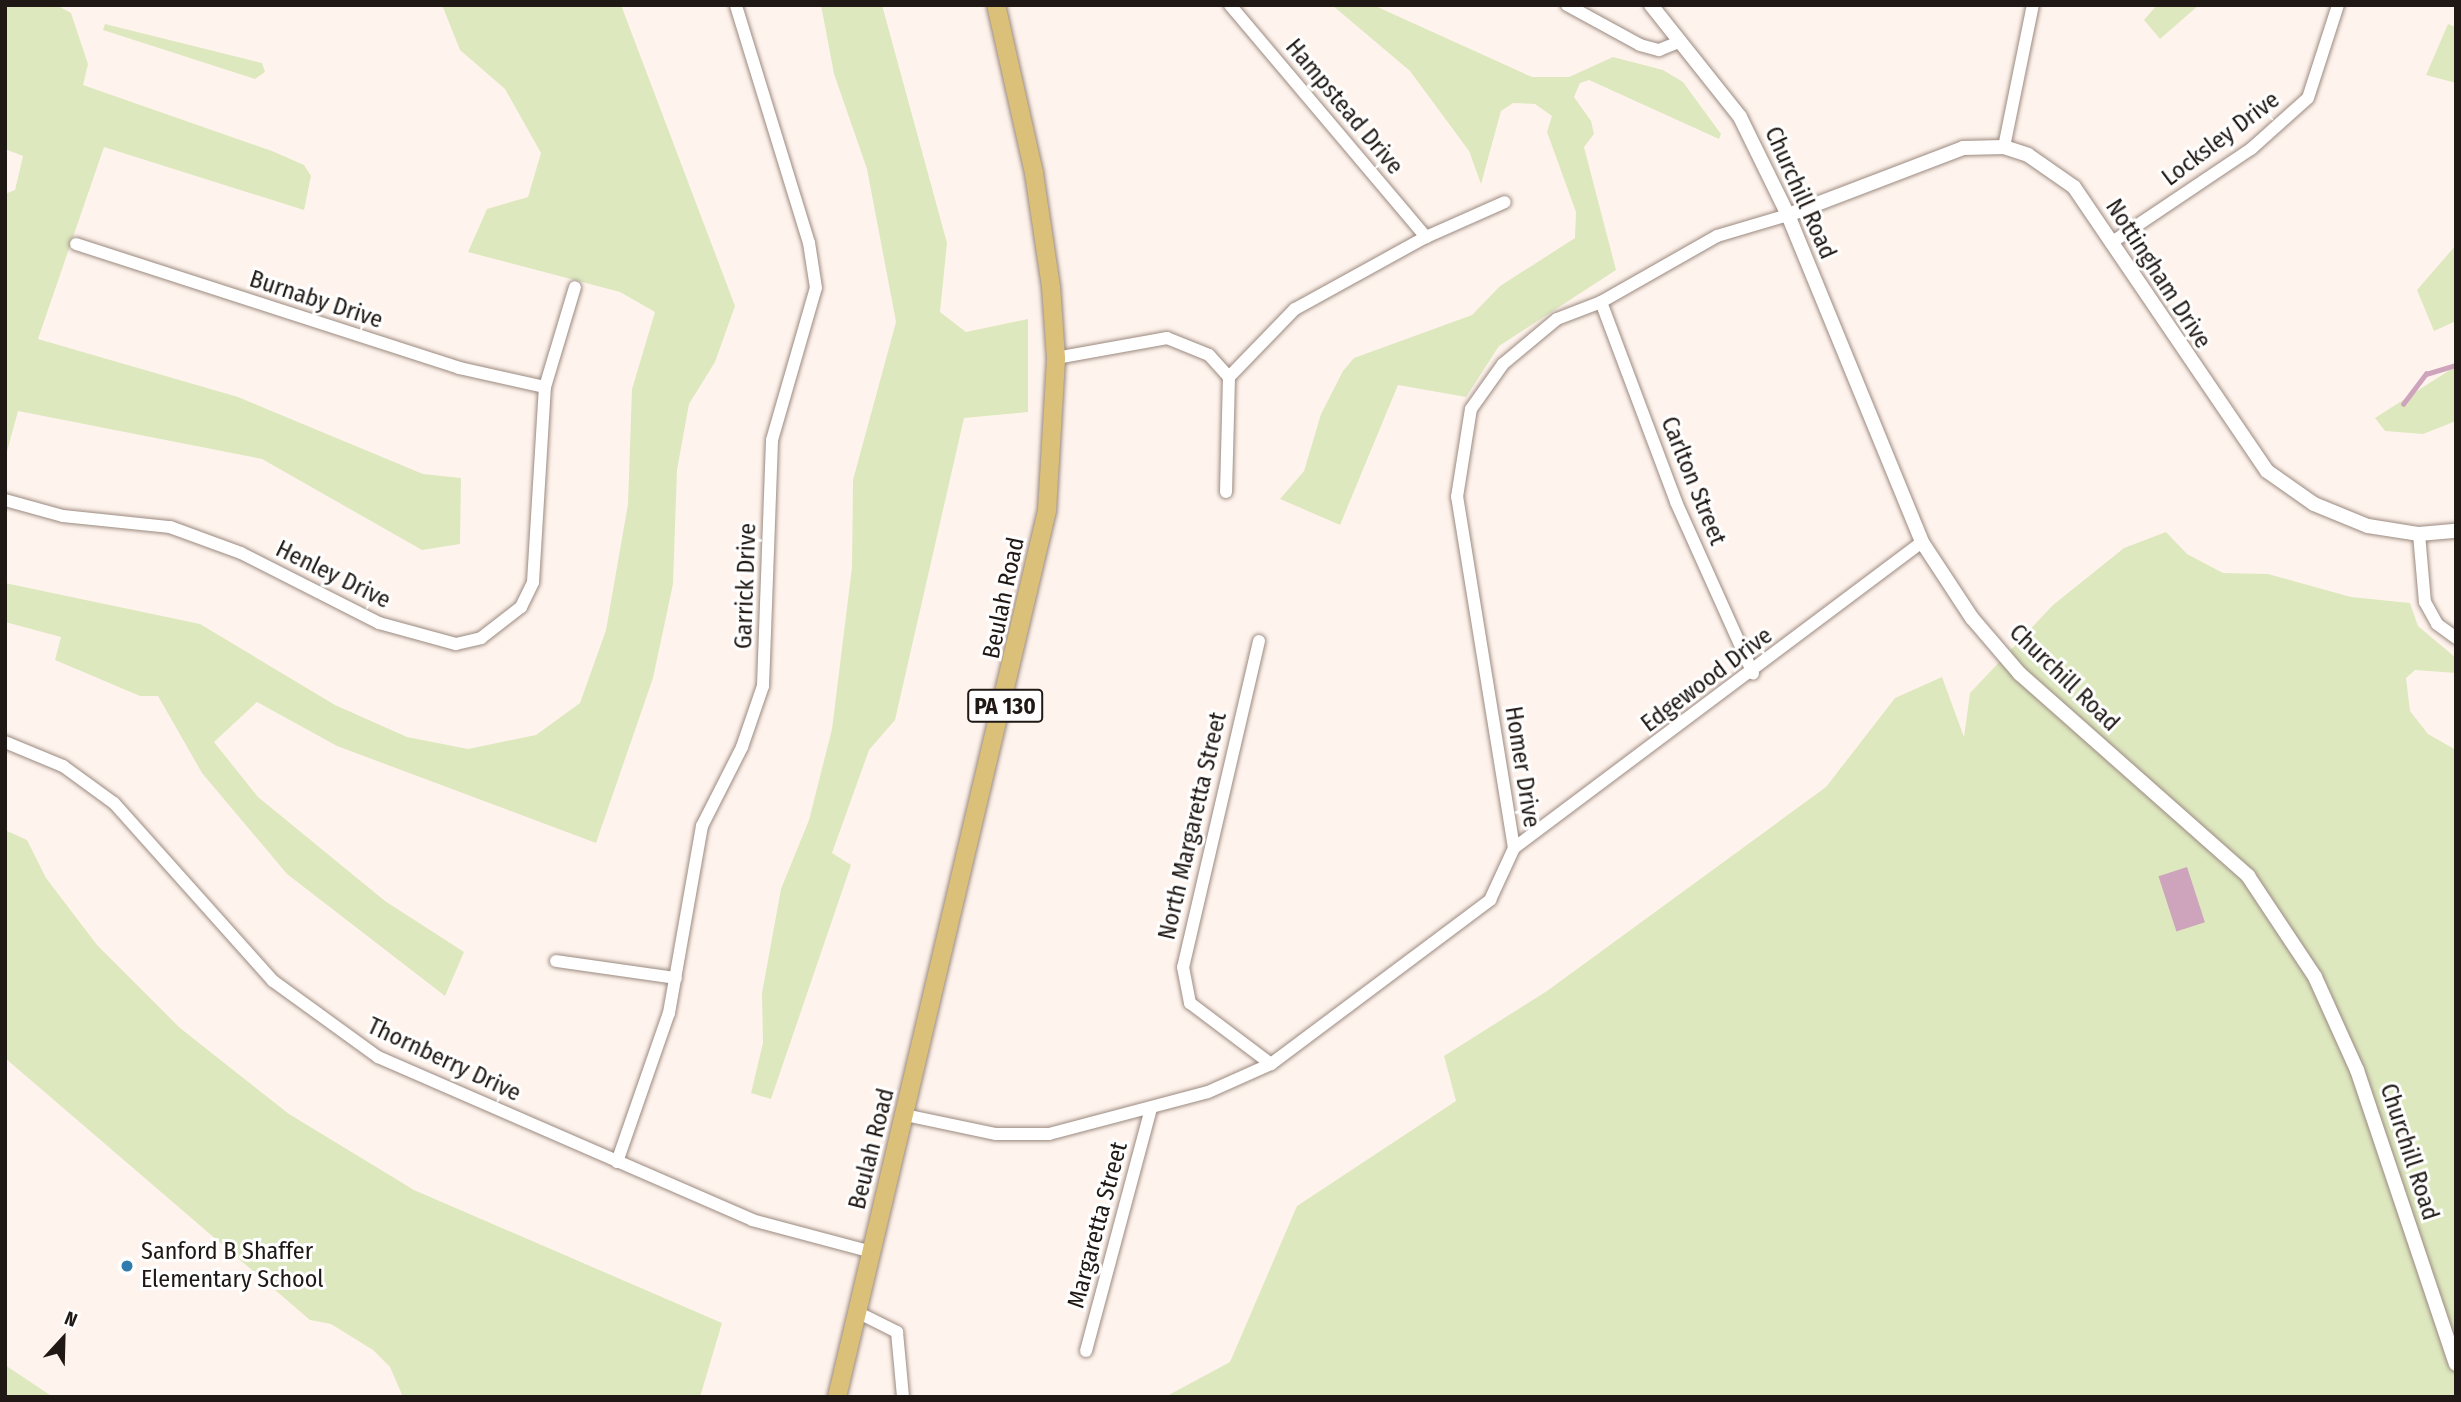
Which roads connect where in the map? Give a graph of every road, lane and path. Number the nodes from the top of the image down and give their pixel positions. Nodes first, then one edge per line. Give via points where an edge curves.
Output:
1 (736, 5) edge
2 (996, 5) edge
3 (1230, 5) edge
4 (1567, 5) edge
5 (1651, 5) edge
6 (2033, 5) edge
7 (2338, 5) edge
8 (1679, 42) junction
9 (2004, 147) junction
10 (1505, 202) dead end
11 (1788, 215) junction
12 (1426, 237) junction
13 (2111, 243) junction
14 (76, 244) dead end
15 (575, 288) dead end
16 (1601, 302) junction
17 (1056, 358) junction
18 (1230, 377) junction
19 (545, 387) junction
20 (1227, 492) dead end
21 (5, 500) edge
22 (2456, 531) edge
23 (2419, 534) junction
24 (1922, 542) junction
25 (2456, 638) edge
26 (1259, 641) dead end
27 (1753, 673) junction
28 (5, 741) edge
29 (1514, 848) junction
30 (556, 961) dead end
31 (676, 978) junction
32 (1271, 1064) junction
33 (1151, 1109) junction
34 (905, 1115) junction
35 (618, 1162) junction
36 (872, 1252) junction
37 (857, 1312) junction
38 (1086, 1352) dead end
39 (2456, 1364) edge
40 (836, 1397) edge
41 (903, 1397) edge

1 - 31 street, Garrick Drive via 809,243 816,288 772,440 763,685 742,747 702,826
2 - 17 main road, Beulah Road / PA 130 via 1041,214
3 - 12 street, Hampstead Drive
4 - 8 street via 1640,45 1659,50
5 - 8 street, Churchill Road
6 - 9 street
7 - 13 street, Locksley Drive via 2308,98 2251,149
8 - 11 street, Churchill Road via 1740,117
9 - 11 street, Nottingham Drive via 1963,148
9 - 13 street, Nottingham Drive via 2062,175
10 - 12 street
11 - 16 street, Homer Drive via 1717,236
11 - 24 street, Churchill Road
12 - 18 street via 1295,309
13 - 23 street, Nottingham Drive via 2267,471 2341,517
14 - 19 street, Burnaby Drive via 459,368
15 - 19 street, Henley Drive
16 - 27 street, Carlton Street via 1676,502
16 - 29 street, Homer Drive via 1557,319 1503,364 1471,409 1459,456 1457,497
17 - 18 street via 1167,338 1209,355
17 - 34 main road, Beulah Road / PA 130 via 1052,460 1040,555
18 - 20 street
19 - 21 street, Henley Drive via 533,582 498,630 456,644 328,602 204,537 170,527 63,516
22 - 23 street, Nottingham Drive
23 - 25 street via 2425,602 2437,625
24 - 27 street, Edgewood Drive
24 - 39 street, Churchill Road via 2020,674 2248,876 2288,934 2357,1070
26 - 32 street, North Margaretta Street via 1183,967 1190,1003
27 - 29 street, Edgewood Drive
28 - 35 street, Thornberry Drive via 63,766 114,803 252,960 336,1030 378,1057
29 - 32 street, Homer Drive via 1490,900
30 - 31 street
31 - 35 street, Garrick Drive via 656,1061
32 - 33 street, Homer Drive
33 - 34 street, Homer Drive via 1014,1136
33 - 38 street, Margaretta Street
34 - 36 main road, Beulah Road / PA 130
35 - 36 street, Thornberry Drive via 752,1220
36 - 37 main road, Beulah Road / PA 130
37 - 40 main road, Beulah Road / PA 130
37 - 41 street via 897,1332

